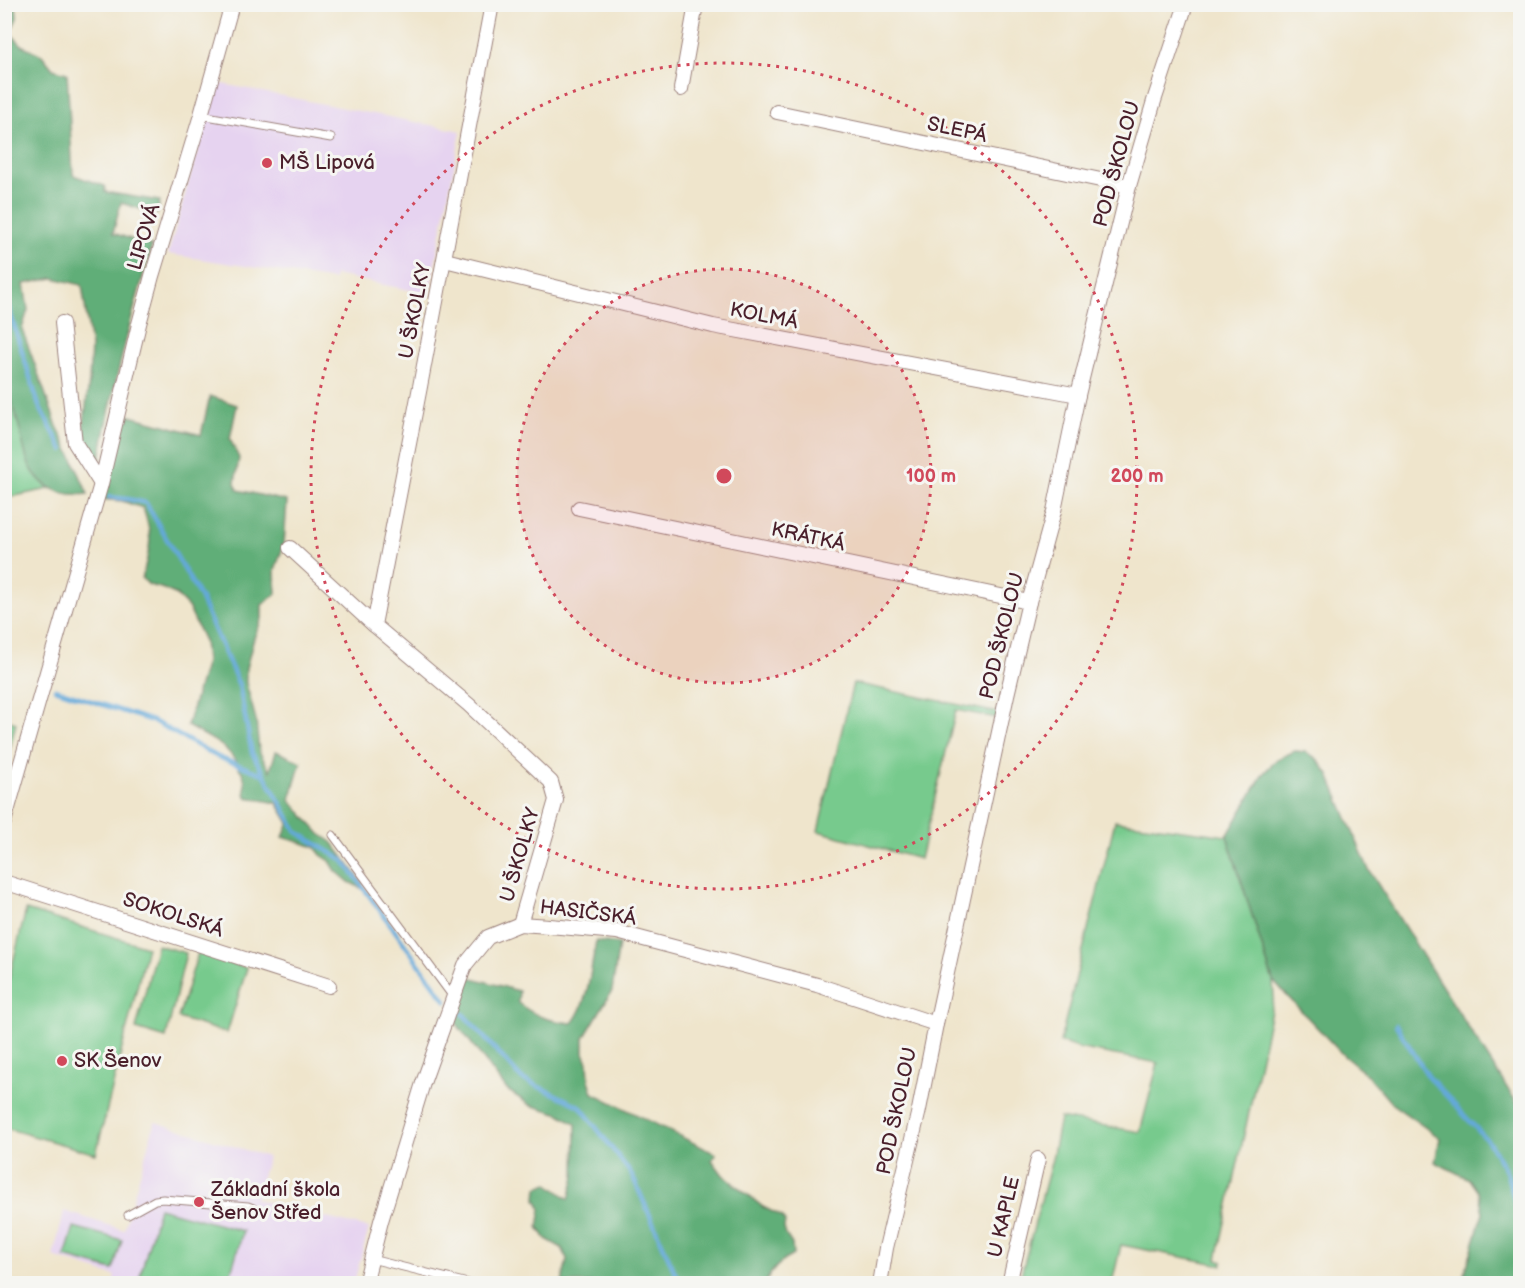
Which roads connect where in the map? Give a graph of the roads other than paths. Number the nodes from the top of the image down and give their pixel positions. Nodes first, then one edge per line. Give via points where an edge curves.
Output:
1 (232, 4) edge
2 (492, 4) edge
3 (696, 4) edge
4 (1186, 4) edge
5 (681, 89) dead end
6 (777, 112) dead end
7 (201, 115) junction
8 (331, 138) dead end
9 (1129, 186) junction
10 (445, 260) junction
11 (62, 323) dead end
12 (1078, 395) junction
13 (101, 484) junction
14 (579, 508) dead end
15 (290, 548) dead end
16 (1029, 602) junction
17 (374, 625) junction
18 (4, 822) edge
19 (333, 835) dead end
20 (4, 882) edge
21 (520, 924) junction
22 (329, 986) dead end
23 (453, 997) junction
24 (936, 1024) junction
25 (1038, 1159) dead end
26 (253, 1208) dead end
27 (128, 1215) dead end
28 (371, 1259) junction
29 (365, 1284) edge
30 (472, 1284) edge
31 (880, 1284) edge
32 (1009, 1284) edge

1 - 7 street, LIPOVÁ
2 - 10 street, U ŠKOLKY
3 - 5 street
4 - 9 street, POD ŠKOLOU
6 - 9 street, SLEPÁ
7 - 8 lane
7 - 13 street, LIPOVÁ via 139,324
9 - 12 street, POD ŠKOLOU
10 - 12 street, KOLMÁ via 712,326
10 - 17 street, U ŠKOLKY
11 - 13 street via 75,442
12 - 16 street, POD ŠKOLOU via 1054,511
13 - 18 street, LIPOVÁ
14 - 16 street, KRÁTKÁ
15 - 17 street, U ŠKOLKY
16 - 24 street, POD ŠKOLOU
17 - 21 street, U ŠKOLKY via 470,705 551,782 556,800
19 - 23 lane
20 - 22 street, SOKOLSKÁ
21 - 23 street, HASIČSKÁ via 488,937 465,965
21 - 24 street, HASIČSKÁ via 618,932 817,985
23 - 28 street, HASIČSKÁ
24 - 31 street, POD ŠKOLOU
25 - 32 street, U KAPLE
26 - 27 lane via 163,1198
28 - 29 street, HASIČSKÁ
28 - 30 lane

